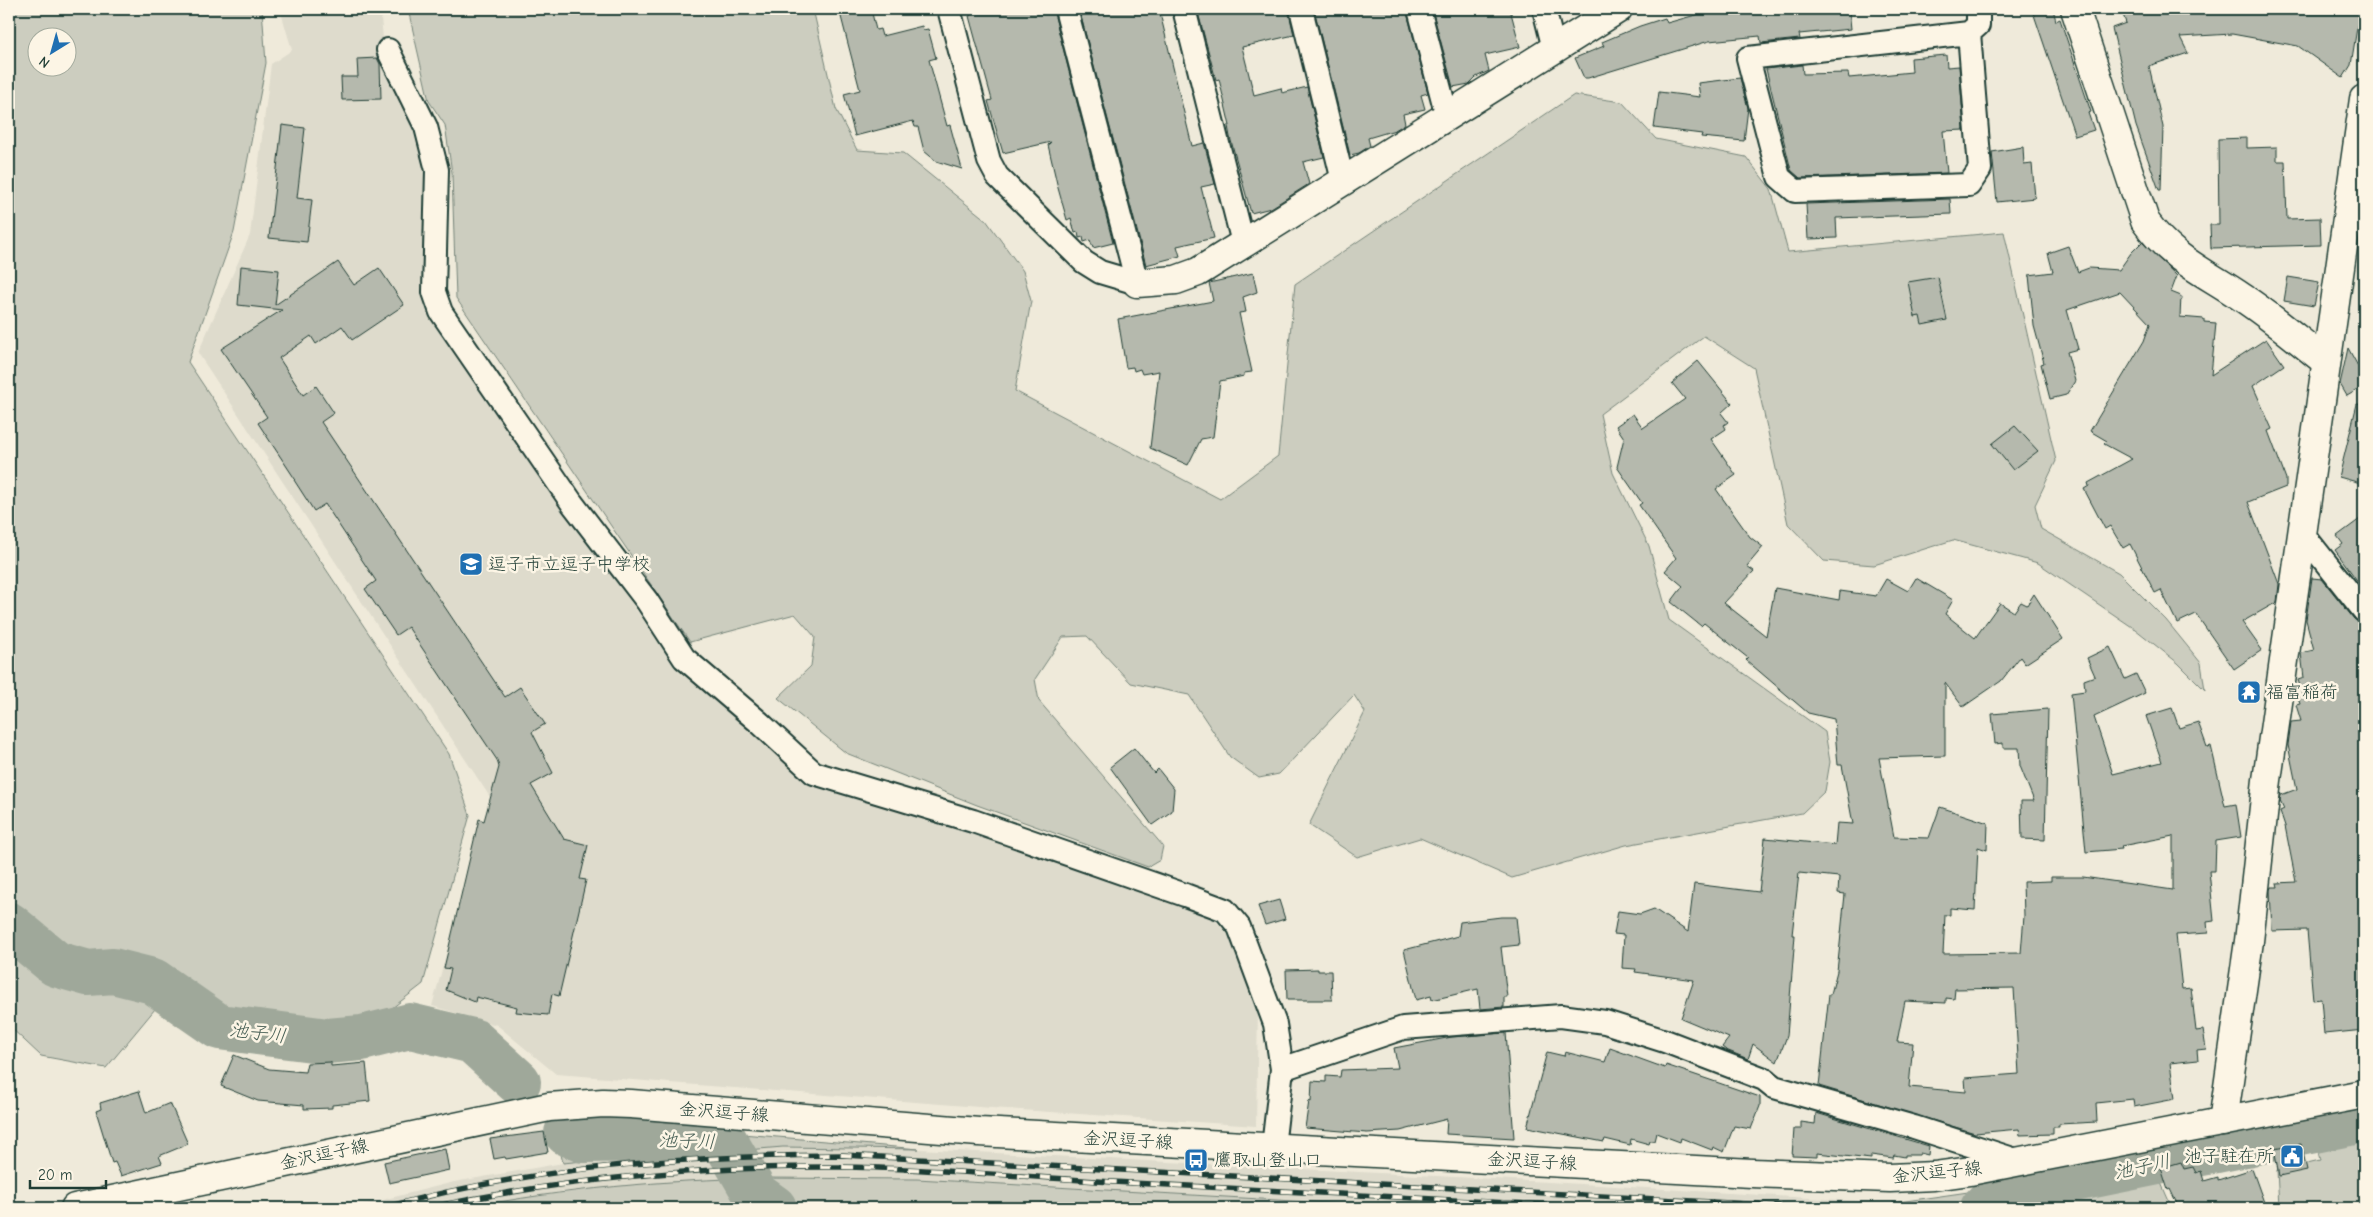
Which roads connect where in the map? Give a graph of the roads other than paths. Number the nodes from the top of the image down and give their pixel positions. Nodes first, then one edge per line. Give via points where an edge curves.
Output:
1 (950, 9) edge
2 (1066, 9) edge
3 (1184, 9) edge
4 (1301, 9) edge
5 (1419, 9) edge
6 (1544, 9) edge
7 (1618, 9) edge
8 (1978, 9) edge
9 (2075, 9) edge
10 (1969, 33) junction
11 (1554, 49) junction
12 (388, 50) dead end
13 (2364, 99) edge
14 (1447, 116) junction
15 (1343, 181) junction
16 (1243, 243) junction
17 (1137, 283) junction
18 (2325, 361) junction
19 (2303, 534) junction
20 (2364, 611) edge
21 (1282, 1070) junction
22 (2364, 1094) edge
23 (2223, 1122) junction
24 (1273, 1147) junction
25 (2019, 1161) junction
26 (75, 1208) edge

1 - 17 street via 989,161 997,176 1084,262 1100,272
2 - 17 street
3 - 16 street
4 - 15 street
5 - 14 street
6 - 11 street
7 - 11 main road
8 - 10 street via 1978,25
9 - 18 main road via 2145,221 2154,234 2176,256 2244,298
10 - 10 street via 1748,58 1779,177 1795,191 1969,185 1980,169
11 - 14 main road
12 - 21 street via 426,127 437,170 434,292 441,312 572,503 647,601 684,658 814,772 973,821 1224,910 1239,927 1275,1024
13 - 18 main road
14 - 15 main road
15 - 16 main road
16 - 17 main road via 1198,272 1176,280
18 - 19 main road
19 - 20 street
19 - 23 main road via 2267,780 2249,941
21 - 24 street
21 - 25 street via 1403,1028 1561,1016 1605,1022 1764,1079 1774,1087 1914,1126
22 - 23 main road, 金沢逗子線
23 - 25 main road, 金沢逗子線
24 - 25 main road, 金沢逗子線 via 1890,1178 1934,1176
24 - 26 main road, 金沢逗子線 via 979,1132 630,1104 570,1104

